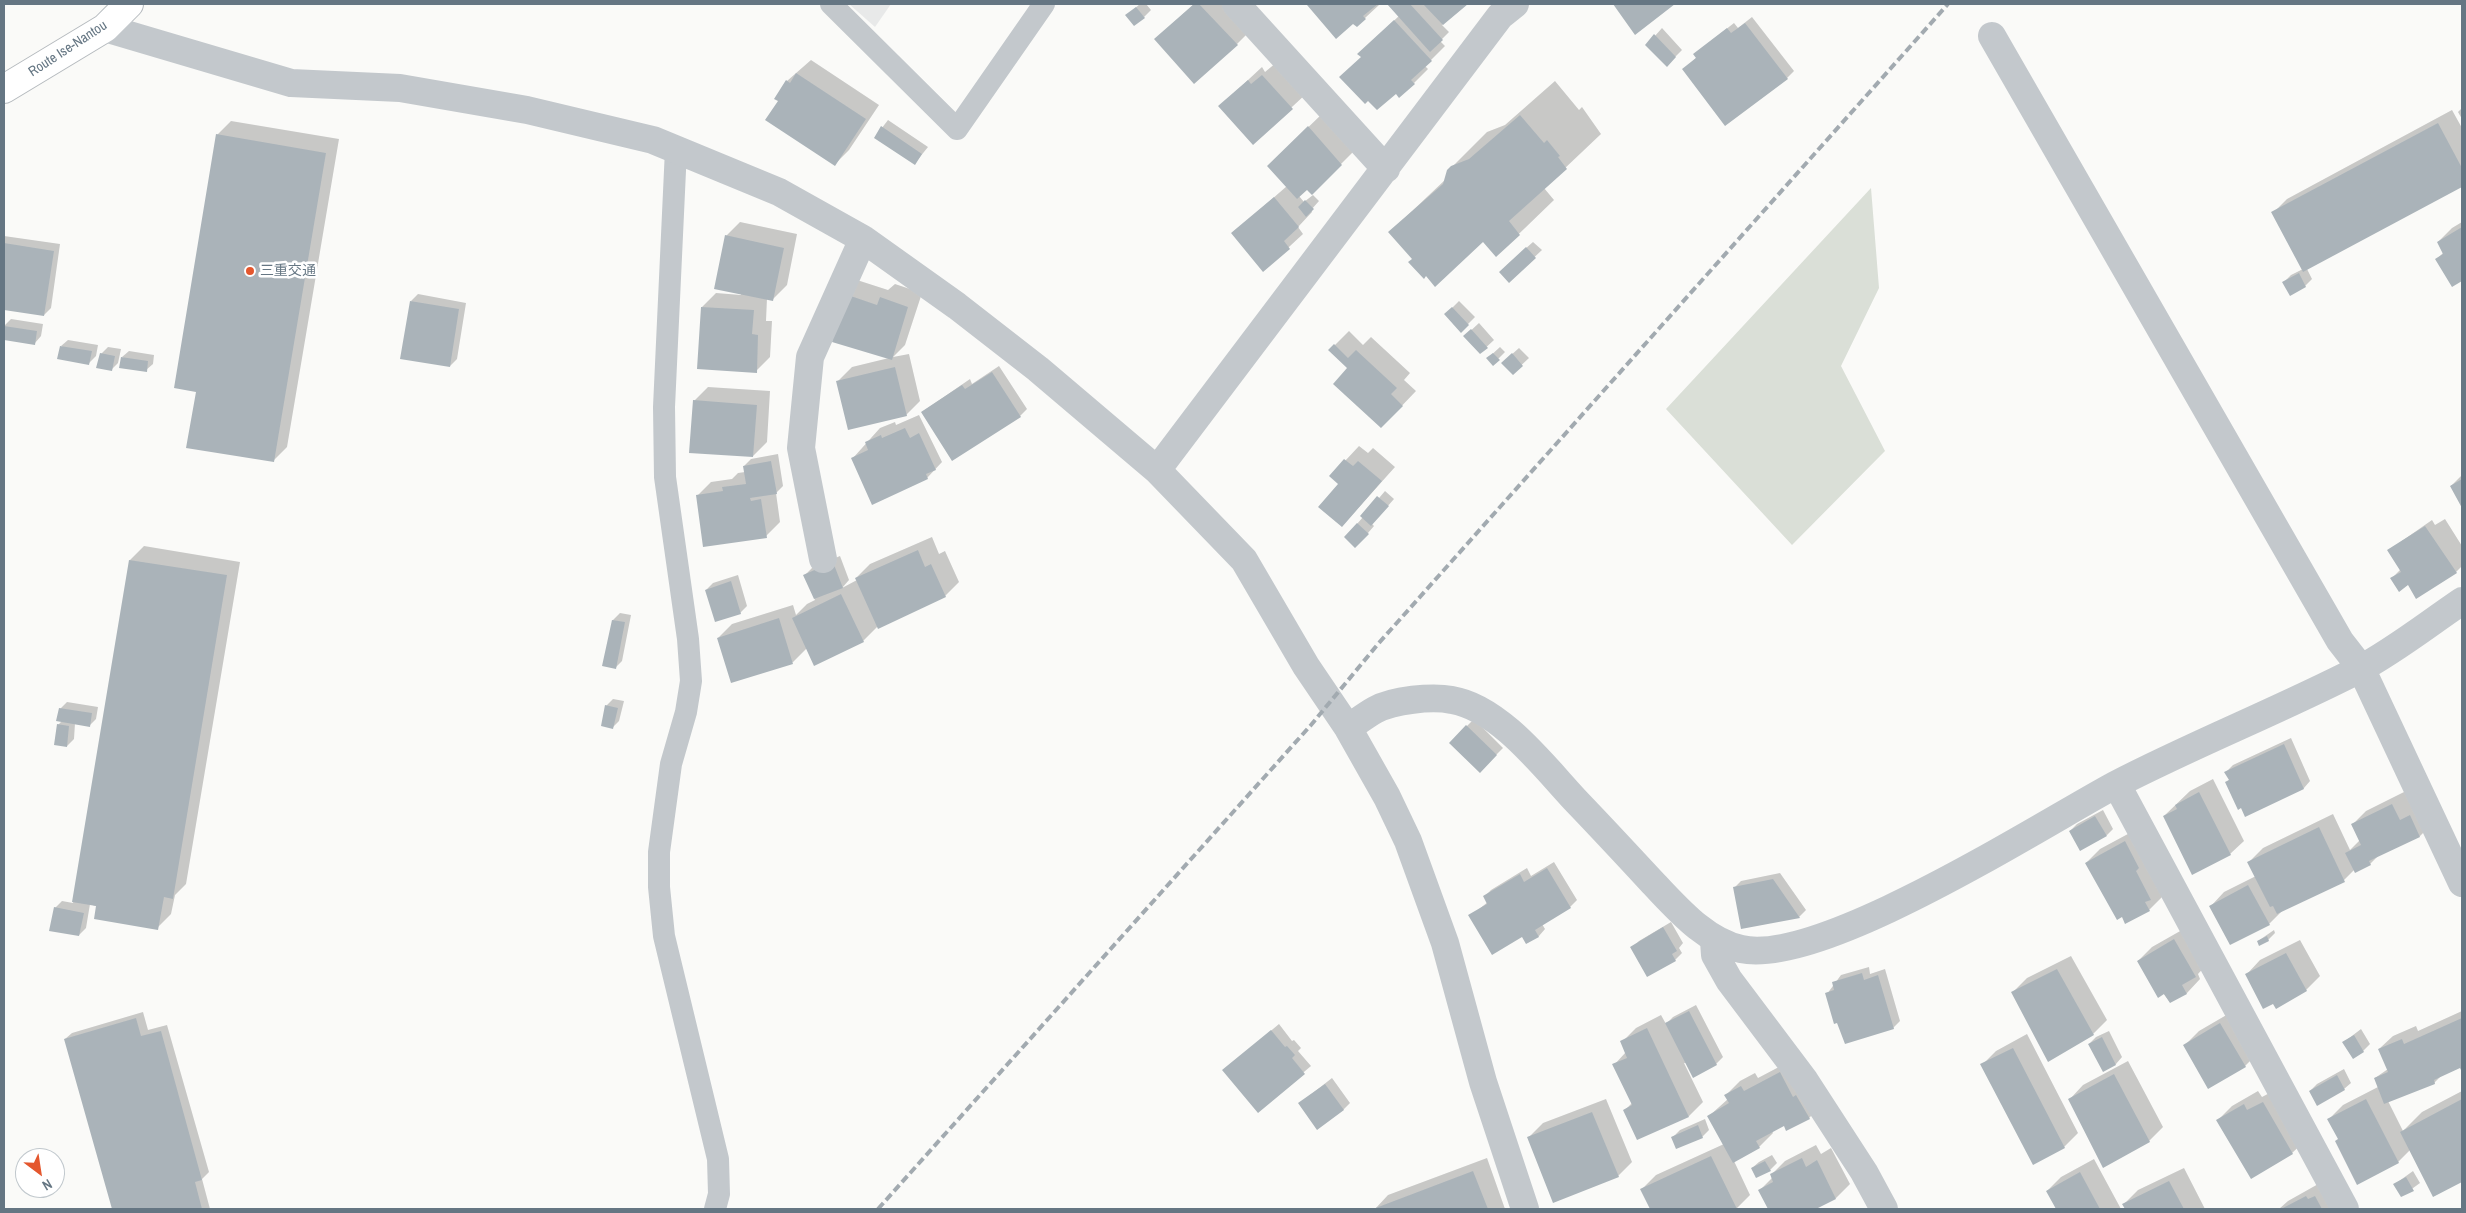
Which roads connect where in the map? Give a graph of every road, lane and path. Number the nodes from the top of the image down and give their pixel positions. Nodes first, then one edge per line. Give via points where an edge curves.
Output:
1 (129, 4) edge
2 (831, 4) edge
3 (1044, 4) edge
4 (1236, 4) edge
5 (1515, 4) edge
6 (105, 28) junction
7 (1992, 36) dead end
8 (4, 89) edge
9 (676, 149) junction
10 (1386, 169) junction
11 (863, 240) junction
12 (1157, 470) junction
13 (823, 559) dead end
14 (2462, 602) edge
15 (2361, 668) junction
16 (1348, 728) junction
17 (2116, 785) junction
18 (2462, 883) edge
19 (1714, 941) junction
20 (715, 1209) edge
21 (1525, 1209) edge
22 (1884, 1209) edge
23 (2345, 1209) edge

1 - 6 main road, Route Ise-Nantou
2 - 3 lane via 957,129
4 - 10 street
5 - 10 street via 1500,16
6 - 8 main road, Route Ise-Nantou
6 - 9 street via 291,83 410,89 527,110 653,140
7 - 15 street via 2340,641
9 - 11 street via 779,192
9 - 20 lane via 664,407 665,477 691,681 671,764 659,852 659,888 664,936 718,1159 719,1194
10 - 12 street
11 - 12 street via 957,306 1038,369
11 - 13 street via 810,357 801,448
12 - 16 street via 1244,560 1306,666
14 - 15 street
15 - 17 street
15 - 18 street
16 - 19 street via 1378,708 1424,698 1454,700 1497,720 1668,899
16 - 21 street via 1408,841 1445,943 1483,1082
17 - 19 street via 1997,852 1833,933 1770,949 1744,950
17 - 23 street
19 - 22 street via 1715,955 1729,980 1805,1081

